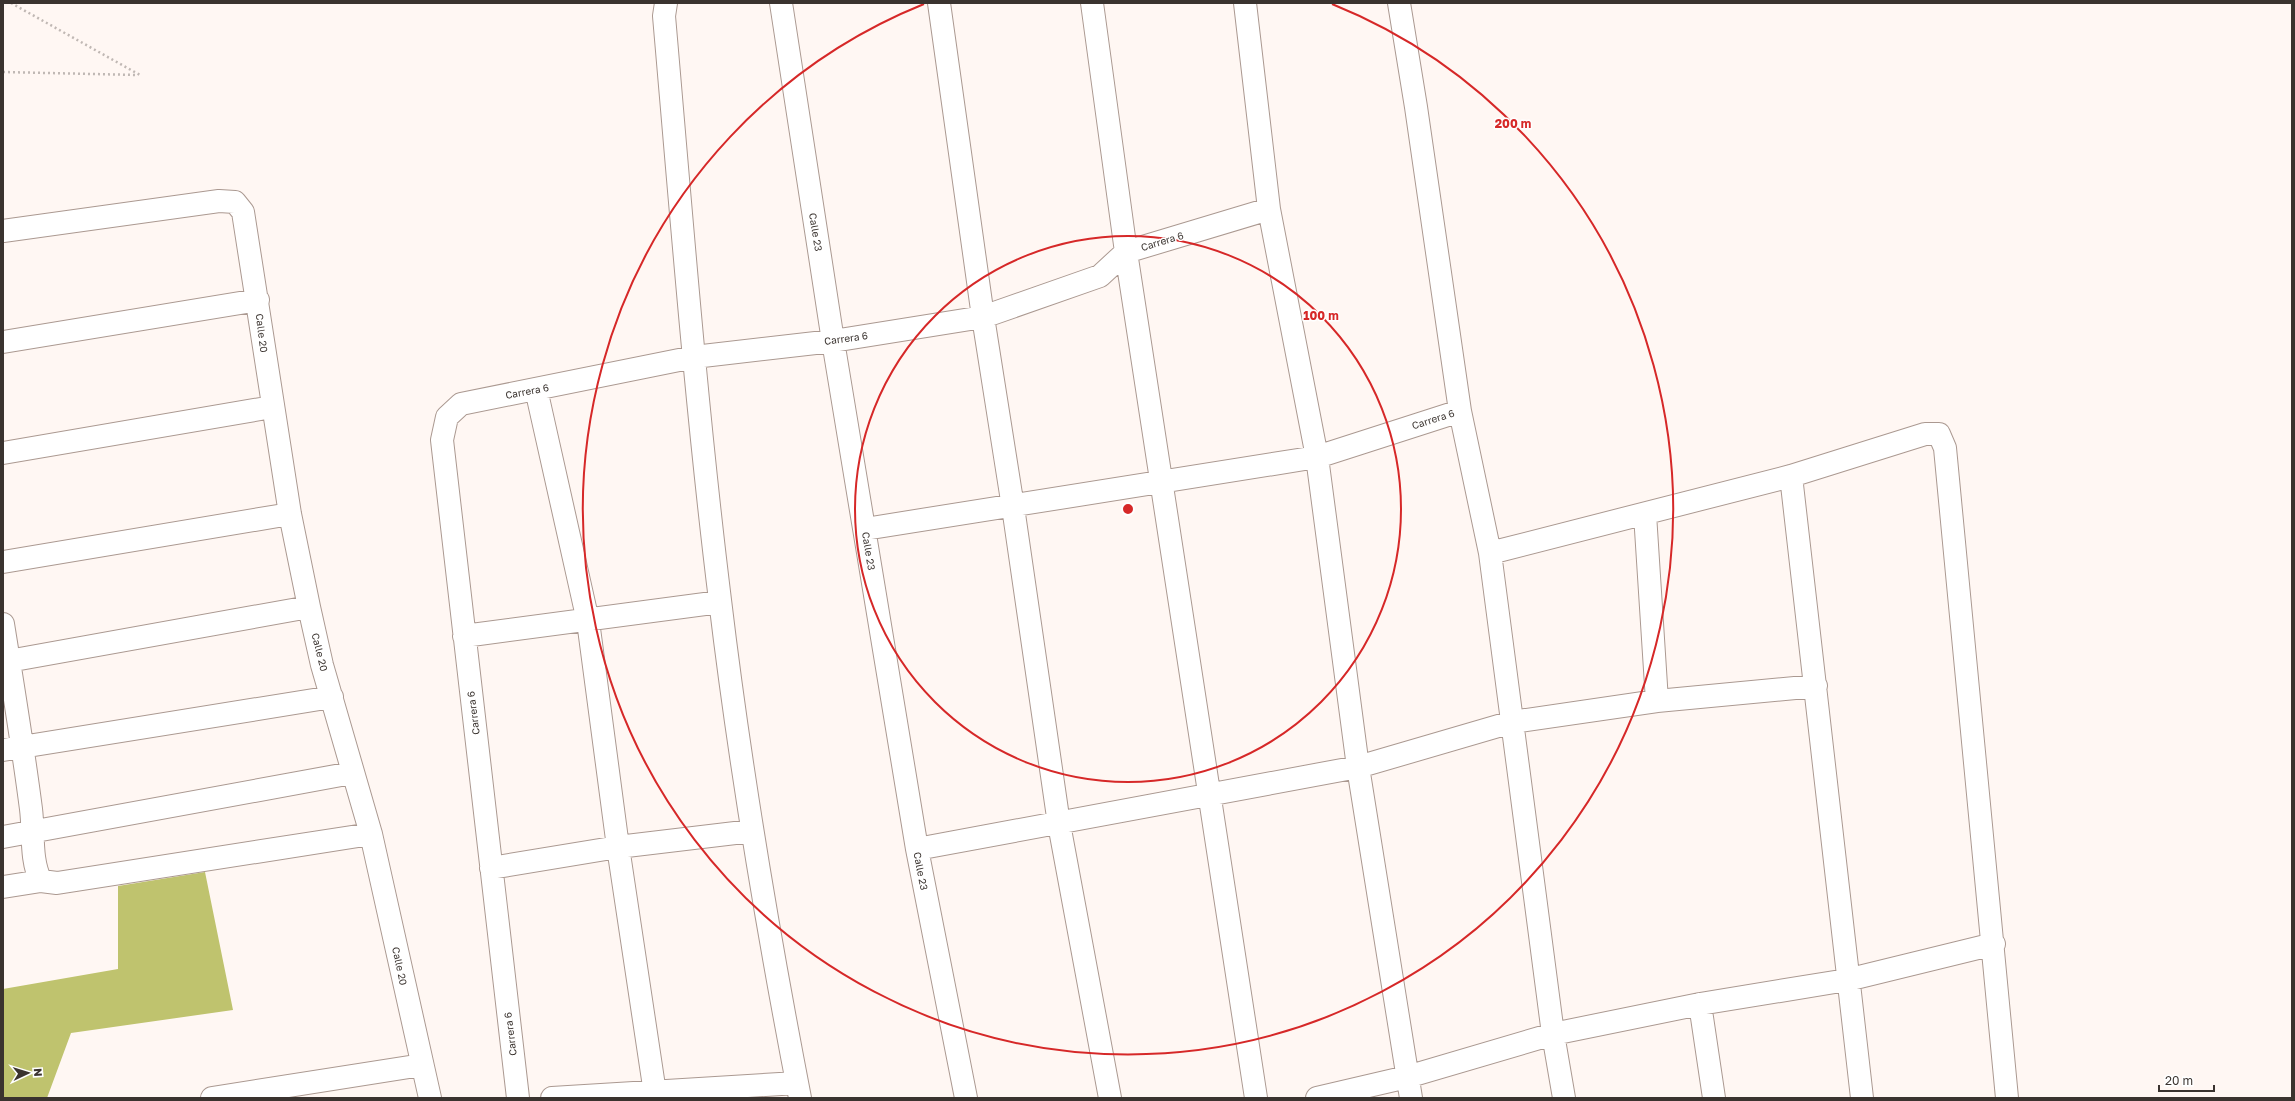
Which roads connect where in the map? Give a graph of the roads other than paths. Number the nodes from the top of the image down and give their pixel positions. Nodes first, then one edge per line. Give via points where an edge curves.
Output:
1 (666, 3) edge
2 (781, 3) edge
3 (940, 3) edge
4 (1092, 3) edge
5 (1245, 3) edge
6 (1399, 3) edge
7 (1269, 209) junction
8 (3, 231) edge
9 (1126, 252) junction
10 (258, 300) junction
11 (983, 317) junction
12 (833, 341) junction
13 (3, 342) edge
14 (694, 357) junction
15 (536, 389) junction
16 (272, 407) junction
17 (1460, 411) junction
18 (3, 453) edge
19 (1317, 457) junction
20 (1791, 476) junction
21 (1161, 481) junction
22 (1013, 507) junction
23 (290, 514) junction
24 (1645, 514) junction
25 (865, 529) junction
26 (1490, 554) junction
27 (3, 562) edge
28 (720, 602) junction
29 (309, 607) junction
30 (588, 621) junction
31 (3, 624) edge
32 (464, 636) junction
33 (6, 661) edge
34 (1816, 686) junction
35 (332, 697) junction
36 (1657, 702) junction
37 (1512, 722) junction
38 (13, 749) edge
39 (1358, 767) junction
40 (352, 773) junction
41 (1209, 796) junction
42 (1059, 824) junction
43 (34, 831) junction
44 (752, 831) junction
45 (371, 834) junction
46 (3, 837) edge
47 (618, 847) junction
48 (917, 849) junction
49 (491, 868) junction
50 (41, 881) junction
51 (3, 887) edge
52 (1994, 944) junction
53 (1847, 980) junction
54 (1700, 1004) junction
55 (1553, 1034) junction
56 (422, 1065) junction
57 (1409, 1088) edge
58 (799, 1091) edge
59 (655, 1093) junction
60 (212, 1098) edge
61 (430, 1098) edge
62 (518, 1098) edge
63 (552, 1098) edge
64 (966, 1098) edge
65 (1110, 1098) edge
66 (1256, 1098) edge
67 (1317, 1098) edge
68 (1564, 1098) edge
69 (1714, 1098) edge
70 (1862, 1098) edge
71 (2007, 1098) edge

1 - 14 street via 664,16
2 - 12 street, Calle 23
3 - 11 street
4 - 9 street
5 - 7 street
6 - 17 street
7 - 9 street, Carrera 6
7 - 19 street
8 - 10 street, Calle 20 via 219,201 235,202 243,212
9 - 11 street, Carrera 6 via 1100,276
9 - 21 street
10 - 13 street
10 - 16 street, Calle 20
11 - 12 street, Carrera 6
11 - 22 street
12 - 14 street, Carrera 6
12 - 25 street, Calle 23
14 - 15 street, Carrera 6
14 - 28 street
15 - 30 street
15 - 32 street, Carrera 6 via 461,404 447,417 442,440
16 - 18 street
16 - 23 street, Calle 20
17 - 19 street, Carrera 6
17 - 26 street
19 - 21 street, Carrera 6
19 - 39 street
20 - 24 street
20 - 34 street
20 - 52 street via 1925,434 1939,434 1945,448
21 - 22 street, Carrera 6
21 - 41 street
22 - 25 street, Carrera 6
22 - 42 street
23 - 27 street
23 - 29 street, Calle 20
24 - 26 street
24 - 36 street
25 - 48 street, Calle 23
26 - 37 street
28 - 30 street
28 - 44 street
29 - 33 street
29 - 35 street, Calle 20
30 - 32 street
30 - 47 street
31 - 33 street
32 - 49 street, Carrera 6
33 - 38 street
34 - 36 street
34 - 53 street
35 - 38 street
35 - 40 street, Calle 20
36 - 37 street
37 - 39 street
37 - 55 street
38 - 43 street
39 - 41 street
39 - 57 street
40 - 43 street
40 - 45 street, Calle 20
41 - 42 street
41 - 66 street
42 - 48 street
42 - 65 street
43 - 46 street
43 - 50 street via 35,869
44 - 47 street
44 - 58 street
45 - 50 street via 57,883
45 - 56 street, Calle 20
47 - 49 street
47 - 59 street
48 - 64 street, Calle 23
49 - 62 street, Carrera 6
50 - 51 street
52 - 53 street
52 - 71 street
53 - 54 street
53 - 70 street
54 - 55 street
54 - 69 street
55 - 57 street
55 - 68 street
56 - 60 street
56 - 61 street, Calle 20
57 - 67 street
58 - 59 street
59 - 63 street

